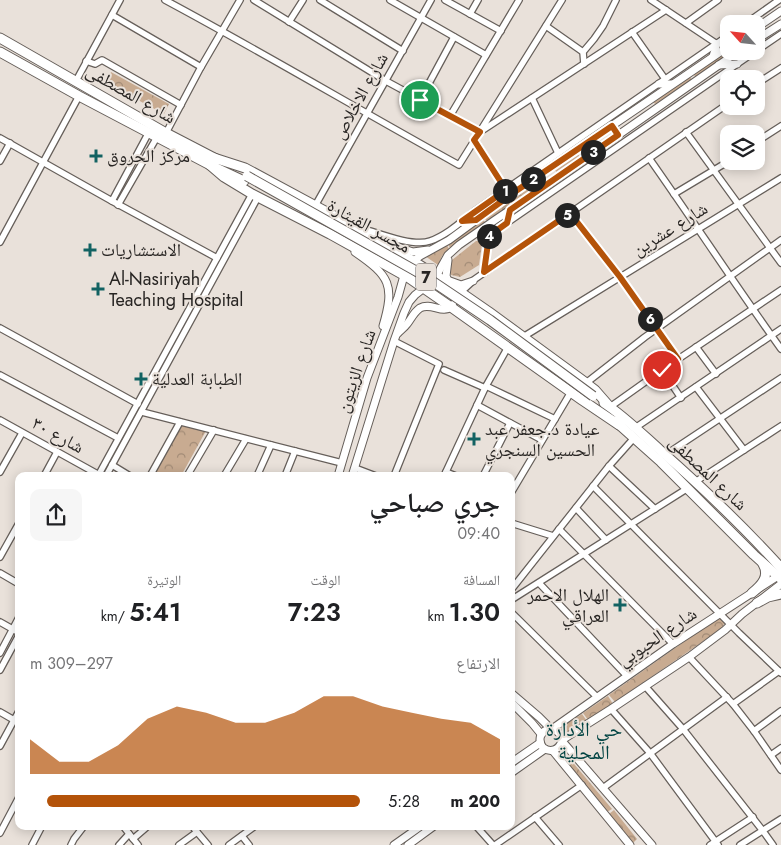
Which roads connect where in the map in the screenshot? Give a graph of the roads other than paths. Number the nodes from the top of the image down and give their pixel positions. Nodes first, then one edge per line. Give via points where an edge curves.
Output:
1 (120, 0) edge
2 (165, 0) edge
3 (238, 0) edge
4 (254, 0) edge
5 (303, 0) edge
6 (320, 0) edge
7 (390, 0) edge
8 (431, 0) edge
9 (445, 0) edge
10 (478, 0) edge
11 (519, 0) edge
12 (562, 0) edge
13 (616, 0) edge
14 (718, 0) edge
15 (654, 1) edge
16 (775, 1) edge
17 (263, 2) edge
18 (666, 10) junction
19 (781, 12) edge
20 (470, 14) junction
21 (112, 15) junction
22 (757, 15) edge
23 (421, 18) junction
24 (289, 22) junction
25 (765, 22) edge
26 (686, 23) junction
27 (781, 24) edge
28 (546, 26) junction
29 (222, 30) junction
30 (501, 31) junction
31 (632, 32) junction
32 (765, 34) edge
33 (781, 34) edge
34 (454, 37) junction
35 (0, 39) edge
36 (720, 42) edge
37 (717, 44) junction
38 (765, 45) edge
39 (403, 51) junction
40 (0, 52) edge
41 (583, 52) junction
42 (720, 52) edge
43 (486, 55) junction
44 (713, 56) junction
45 (725, 60) edge
46 (743, 60) edge
47 (86, 61) junction
48 (584, 64) junction
49 (719, 64) junction
50 (737, 64) junction
51 (202, 67) junction
52 (781, 68) edge
53 (765, 78) edge
54 (76, 80) junction
55 (386, 81) junction
56 (662, 81) junction
57 (672, 84) junction
58 (79, 96) junction
59 (532, 98) junction
60 (420, 100) junction
61 (181, 104) junction
62 (720, 109) edge
63 (367, 114) junction
64 (450, 116) junction
65 (612, 126) junction
66 (781, 126) edge
67 (480, 132) junction
68 (686, 132) junction
69 (166, 133) junction
70 (153, 135) junction
71 (618, 135) junction
72 (765, 136) edge
73 (0, 138) edge
74 (474, 140) junction
75 (10, 143) junction
76 (558, 153) junction
77 (649, 158) junction
78 (212, 161) junction
79 (0, 162) edge
80 (43, 162) junction
81 (720, 166) edge
82 (714, 170) junction
83 (246, 178) joint
84 (781, 178) edge
85 (506, 190) junction
86 (674, 194) junction
87 (255, 196) junction
88 (112, 201) junction
89 (738, 204) junction
90 (118, 205) junction
91 (315, 206) junction
92 (510, 210) junction
93 (570, 213) junction
94 (476, 220) junction
95 (462, 221) junction
96 (344, 222) junction
97 (507, 223) junction
98 (698, 229) junction
99 (330, 234) junction
100 (371, 237) junction
101 (781, 240) edge
102 (0, 242) edge
103 (385, 246) junction
104 (770, 248) junction
105 (430, 250) junction
106 (217, 258) junction
107 (377, 260) junction
108 (413, 261) junction
109 (781, 263) edge
110 (484, 272) junction
111 (404, 275) junction
112 (441, 276) junction
113 (620, 277) junction
114 (730, 277) junction
115 (473, 281) junction
116 (424, 288) junction
117 (781, 290) edge
118 (461, 292) junction
119 (452, 306) junction
120 (752, 309) junction
121 (0, 328) edge
122 (657, 329) junction
123 (781, 329) edge
124 (772, 336) junction
125 (523, 337) junction
126 (395, 338) junction
127 (508, 347) junction
128 (696, 347) junction
129 (781, 349) edge
130 (678, 359) junction
131 (444, 370) dead end
132 (662, 370) junction
133 (716, 374) junction
134 (0, 375) edge
135 (367, 378) junction
136 (781, 378) edge
137 (586, 383) junction
138 (486, 387) junction
139 (696, 387) junction
140 (571, 392) junction
141 (592, 398) junction
142 (681, 398) junction
143 (138, 404) junction
144 (477, 405) junction
145 (610, 406) junction
146 (142, 412) junction
147 (721, 418) junction
148 (555, 419) junction
149 (0, 420) edge
150 (180, 422) junction
151 (510, 423) junction
152 (619, 424) junction
153 (781, 426) edge
154 (214, 430) junction
155 (22, 432) junction
156 (635, 433) junction
157 (118, 438) junction
158 (246, 438) junction
159 (542, 440) junction
160 (271, 445) junction
161 (744, 450) junction
162 (295, 451) junction
163 (57, 452) junction
164 (665, 455) junction
165 (342, 463) junction
166 (112, 465) junction
167 (609, 466) junction
168 (355, 468) junction
169 (1, 469) edge
170 (46, 472) edge
171 (92, 472) edge
172 (101, 472) edge
173 (108, 472) edge
174 (123, 472) edge
175 (152, 472) edge
176 (189, 472) edge
177 (226, 472) edge
178 (259, 472) edge
179 (287, 472) edge
180 (339, 472) edge
181 (354, 472) edge
182 (366, 472) edge
183 (396, 472) edge
184 (446, 472) edge
185 (485, 472) edge
186 (695, 482) junction
187 (515, 486) edge
188 (593, 486) junction
189 (688, 488) junction
190 (576, 508) junction
191 (655, 509) junction
192 (515, 524) edge
193 (630, 524) junction
194 (559, 529) junction
195 (15, 530) edge
196 (553, 536) junction
197 (606, 540) junction
198 (762, 547) junction
199 (584, 554) junction
200 (754, 555) junction
201 (0, 556) edge
202 (781, 557) edge
203 (0, 573) edge
204 (780, 576) edge
205 (15, 582) edge
206 (539, 583) junction
207 (515, 585) edge
208 (752, 593) junction
209 (781, 594) edge
210 (515, 598) edge
211 (756, 603) junction
212 (719, 614) junction
213 (515, 616) edge
214 (0, 622) edge
215 (15, 624) edge
216 (730, 624) junction
217 (12, 629) junction
218 (15, 631) edge
219 (15, 642) edge
220 (673, 644) junction
221 (0, 653) edge
222 (689, 657) junction
223 (0, 670) edge
224 (780, 672) edge
225 (627, 676) junction
226 (646, 686) junction
227 (515, 696) edge
228 (597, 697) junction
229 (727, 697) junction
230 (732, 704) junction
231 (515, 706) edge
232 (611, 709) junction
233 (781, 711) edge
234 (0, 712) edge
235 (14, 720) joint
236 (551, 729) junction
237 (683, 729) junction
238 (754, 731) junction
239 (541, 734) junction
240 (562, 740) junction
241 (540, 743) junction
242 (0, 746) edge
243 (781, 748) edge
244 (549, 750) junction
245 (650, 753) junction
246 (771, 755) junction
247 (515, 760) edge
248 (781, 770) edge
249 (515, 771) edge
250 (582, 785) junction
251 (603, 788) junction
252 (15, 804) edge
253 (535, 817) junction
254 (753, 817) junction
255 (781, 819) edge
256 (40, 830) edge
257 (81, 830) edge
258 (126, 830) edge
259 (141, 830) edge
260 (193, 830) edge
261 (195, 830) edge
262 (250, 830) edge
263 (411, 830) edge
264 (429, 830) edge
265 (480, 830) edge
266 (763, 831) junction
267 (0, 833) edge
268 (131, 836) junction
269 (242, 836) junction
270 (715, 844) edge
271 (32, 845) edge
272 (71, 845) edge
273 (119, 845) edge
274 (138, 845) edge
275 (179, 845) edge
276 (208, 845) edge
277 (229, 845) edge
278 (249, 845) edge
279 (394, 845) edge
280 (408, 845) edge
281 (494, 845) edge
282 (559, 845) edge
283 (630, 845) edge
284 (652, 845) edge
285 (740, 845) edge
286 (773, 845) edge

1 - 21 street
2 - 29 street
3 - 29 street
4 - 17 street
5 - 24 street
6 - 39 street
7 - 23 street
8 - 23 street, شارع الاخلاص
9 - 20 street
10 - 20 street
11 - 30 street
12 - 28 street
13 - 41 street via 603,26
14 - 26 street
15 - 18 street
16 - 22 street
17 - 24 street
18 - 26 street
18 - 31 street
19 - 25 main road
20 - 30 street
21 - 47 street
21 - 51 street
23 - 34 street
23 - 39 street, شارع الاخلاص
24 - 55 street
26 - 37 street
27 - 32 main road
28 - 41 street
28 - 67 street
29 - 51 street
29 - 63 street
30 - 43 street
31 - 48 street
31 - 56 street
33 - 38 street
34 - 43 street
34 - 60 street
35 - 54 highway, شارع المصطفى / 7
36 - 37 street
37 - 44 main road
37 - 56 street
39 - 55 street, شارع الاخلاص
40 - 58 highway, شارع المصطفى / 7
41 - 48 street
42 - 44 main road
43 - 64 street
44 - 57 main road
45 - 49 main road
46 - 50 street
47 - 54 street
47 - 61 street via 95,64 102,60
48 - 59 street
49 - 50 main road
49 - 71 main road
50 - 97 street
51 - 61 street
52 - 53 street
54 - 69 highway, شارع المصطفى / 7
55 - 60 street
55 - 63 street, شارع الاخلاص
56 - 57 main road
56 - 76 street
57 - 65 main road
58 - 70 highway, شارع المصطفى / 7
58 - 80 street
59 - 67 street
59 - 76 street
60 - 64 street
61 - 69 street
62 - 68 street
63 - 74 street via 459,165
63 - 91 street, شارع الاخلاص
64 - 67 street
65 - 71 main road
65 - 94 main road
66 - 72 street
67 - 74 street
68 - 77 street
68 - 82 street
69 - 78 highway, شارع المصطفى / 7
70 - 78 highway, شارع المصطفى / 7
70 - 88 street
70 - 90 street
71 - 92 main road
73 - 75 street
74 - 85 street
75 - 79 street
75 - 80 street
76 - 85 street
77 - 86 street
77 - 93 street
78 - 83 highway, شارع المصطفى / 7
78 - 87 highway via 224,177
78 - 91 highway via 245,168
80 - 88 street
80 - 102 street
81 - 82 street
82 - 86 street
82 - 89 street
83 - 141 highway, مجسر القيثارة / 7 via 420,280
84 - 89 street, شارع عشرين
85 - 95 street
86 - 98 street
87 - 99 highway
87 - 106 street
87 - 146 street
88 - 90 street
89 - 98 street, شارع عشرين
89 - 104 street
90 - 106 street
91 - 96 highway
92 - 97 main road
92 - 112 main road, شارع الزيتون via 450,253 442,264
93 - 110 street
93 - 113 street
94 - 95 main road
94 - 105 main road
95 - 96 street via 423,243 397,239
96 - 100 highway
97 - 110 street via 489,236
98 - 113 street, شارع عشرين
98 - 114 street
99 - 107 highway
99 - 135 main road via 370,263 388,286 387,312
100 - 103 highway
100 - 105 main road via 413,252
101 - 104 street
103 - 107 highway via 386,256
103 - 108 highway
104 - 109 street
104 - 114 street
105 - 108 main road
106 - 143 street
107 - 111 highway
108 - 111 main road, شارع الزيتون
108 - 112 highway
110 - 115 street
111 - 116 highway
111 - 135 main road, شارع الزيتون
112 - 115 main road via 456,284
112 - 116 main road, شارع الزيتون
112 - 118 highway
113 - 122 street
113 - 125 street, شارع عشرين
114 - 120 street
114 - 122 street
115 - 118 street
116 - 119 highway
116 - 126 main road, شارع الزيتون via 409,302
117 - 120 street
118 - 119 street
118 - 125 highway
119 - 126 main road via 445,310 429,306 420,308
119 - 127 highway
120 - 124 street
120 - 128 street
121 - 143 street
122 - 130 street
122 - 137 street
123 - 124 street
124 - 129 street
124 - 133 street
125 - 137 highway
126 - 168 main road, شارع الزيتون
126 - 183 street via 439,364
127 - 138 street
127 - 140 highway
128 - 130 street
128 - 133 street
130 - 132 street
131 - 138 street
132 - 142 street
132 - 145 street
133 - 139 street
134 - 157 street
135 - 165 main road, شارع الزيتون
136 - 147 street
137 - 145 highway
138 - 144 street
138 - 148 street
139 - 142 street
139 - 147 street
140 - 148 street
140 - 152 highway
141 - 145 highway, 7
141 - 152 highway, 7
142 - 156 street
143 - 157 street
144 - 151 street
144 - 184 street
145 - 156 highway, شارع المصطفى / 7
146 - 150 street
146 - 166 street
147 - 161 street
147 - 164 street
148 - 159 street
149 - 155 street, شارع ٣٠
150 - 154 street
150 - 175 street
151 - 159 street
151 - 185 street
152 - 156 highway, شارع المصطفى / 7
153 - 161 street
154 - 158 street
154 - 176 street
155 - 163 street, شارع ٣٠
155 - 169 street
156 - 164 highway, شارع المصطفى / 7
156 - 167 street
156 - 189 highway, شارع المصطفى / 7
157 - 172 street
158 - 160 street
158 - 177 street
159 - 187 street
160 - 162 street
160 - 178 street
161 - 186 street
162 - 165 street
162 - 179 street
163 - 170 street
163 - 171 street, شارع ٣٠
164 - 186 highway, شارع المصطفى / 7
165 - 180 main road, شارع الزيتون
166 - 173 street
166 - 174 street
167 - 188 street
167 - 191 street
168 - 181 main road, شارع الزيتون
168 - 182 street
186 - 198 highway, شارع المصطفى / 7
188 - 190 street
188 - 193 street
189 - 191 street
189 - 200 highway, شارع المصطفى / 7
190 - 194 street
190 - 197 street
191 - 193 street
192 - 196 street
193 - 197 street
193 - 212 street
194 - 196 street
194 - 199 street
195 - 201 street
196 - 207 street
197 - 199 street
198 - 202 highway
198 - 204 highway, شارع المصطفى / 7
199 - 206 street
199 - 220 street
200 - 204 highway, شارع المصطفى / 7
200 - 208 highway via 766,573 762,584
203 - 205 street
204 - 208 main road, شارع الحبوبي
204 - 211 main road
206 - 210 street
206 - 225 street
208 - 212 main road, شارع الحبوبي
209 - 211 highway
211 - 216 main road
212 - 216 street
212 - 220 main road, شارع الحبوبي
213 - 228 street
214 - 217 street
215 - 217 street
216 - 222 main road
216 - 224 street
217 - 218 street
217 - 221 street
219 - 223 street
220 - 225 main road, شارع الحبوبي
222 - 226 main road
222 - 229 street
224 - 230 street
225 - 228 main road, شارع الحبوبي
226 - 232 main road
226 - 237 street
227 - 236 main road
228 - 236 main road, شارع الحبوبي
229 - 230 street
229 - 237 street
230 - 238 street
231 - 239 main road
232 - 240 main road
232 - 245 street
233 - 238 street
234 - 235 street
235 - 242 street
236 - 239 main road
236 - 240 main road via 560,734
237 - 245 street
237 - 254 street
238 - 246 street
239 - 241 main road
240 - 244 main road via 559,747
240 - 251 main road
241 - 244 main road
241 - 247 main road
243 - 246 street
244 - 249 main road
244 - 250 main road
245 - 251 street
245 - 270 street
246 - 248 street
250 - 253 street
250 - 283 main road
251 - 284 main road
252 - 267 street
253 - 281 street
253 - 282 street
254 - 266 street
254 - 270 street
255 - 266 street
256 - 271 street
257 - 272 street
258 - 268 street
259 - 268 street
260 - 275 street
261 - 276 street
262 - 269 street
263 - 279 main road
264 - 280 main road
265 - 281 street
266 - 285 street
266 - 286 street
268 - 273 street
268 - 274 street
269 - 277 street
269 - 278 street

